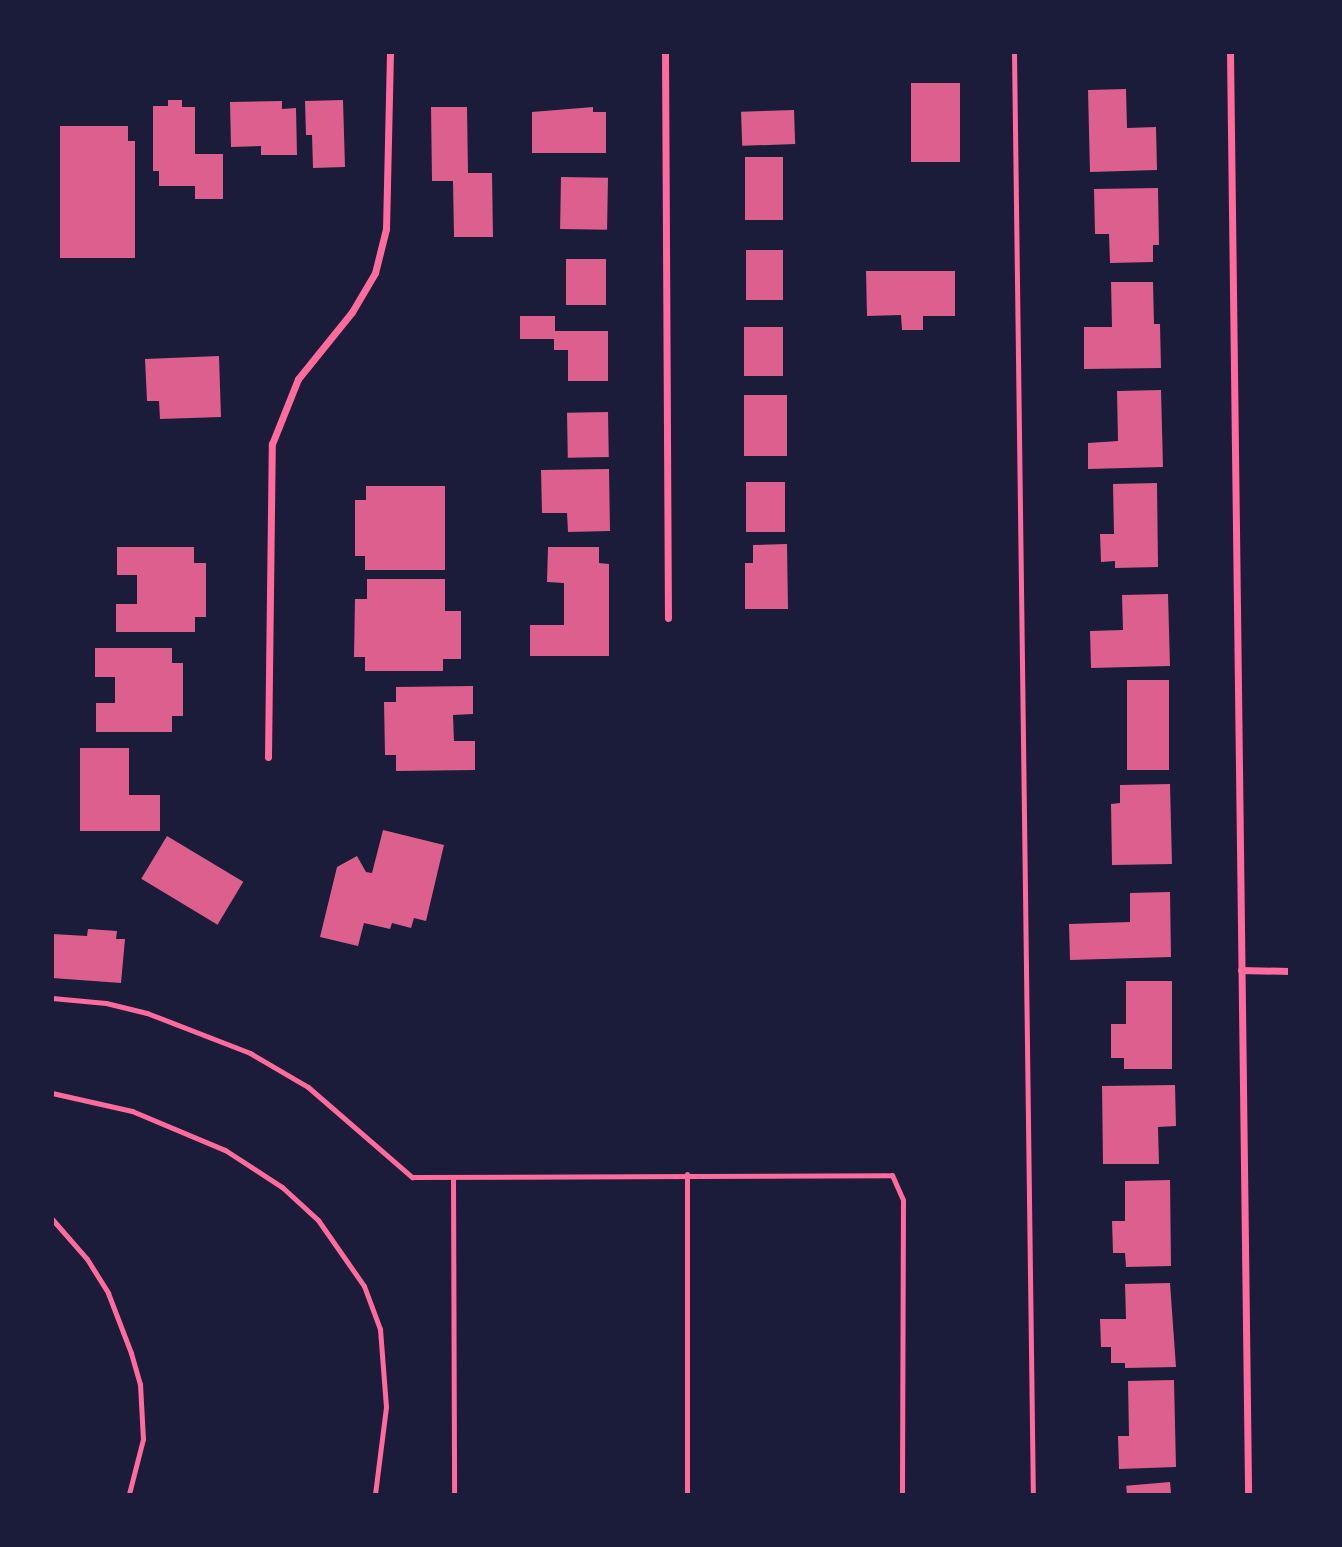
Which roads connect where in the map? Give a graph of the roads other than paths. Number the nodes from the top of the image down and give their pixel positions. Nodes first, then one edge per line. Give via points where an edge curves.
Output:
1 (390, 52) edge
2 (665, 52) edge
3 (1014, 52) edge
4 (1230, 52) edge
5 (668, 618) dead end
6 (268, 757) dead end
7 (1241, 970) junction
8 (1290, 971) edge
9 (52, 998) edge
10 (52, 1093) edge
11 (687, 1174) junction
12 (453, 1177) junction
13 (52, 1219) edge
14 (129, 1494) edge
15 (376, 1494) edge
16 (454, 1494) edge
17 (687, 1494) edge
18 (902, 1494) edge
19 (1033, 1494) edge
20 (1248, 1494) edge

1 - 6 street via 387,229 375,273 352,312 298,379 272,444
2 - 5 street
3 - 19 lane
4 - 7 street
7 - 8 street
7 - 20 street
9 - 12 lane via 135,1010 237,1047 308,1087 412,1177
10 - 15 lane via 132,1111 225,1150 282,1186 318,1220 364,1286 380,1329 387,1407
11 - 12 lane
11 - 17 lane
11 - 18 lane via 880,1172 896,1179 903,1200
12 - 16 lane
13 - 14 lane via 87,1259 108,1293 140,1384 143,1439

